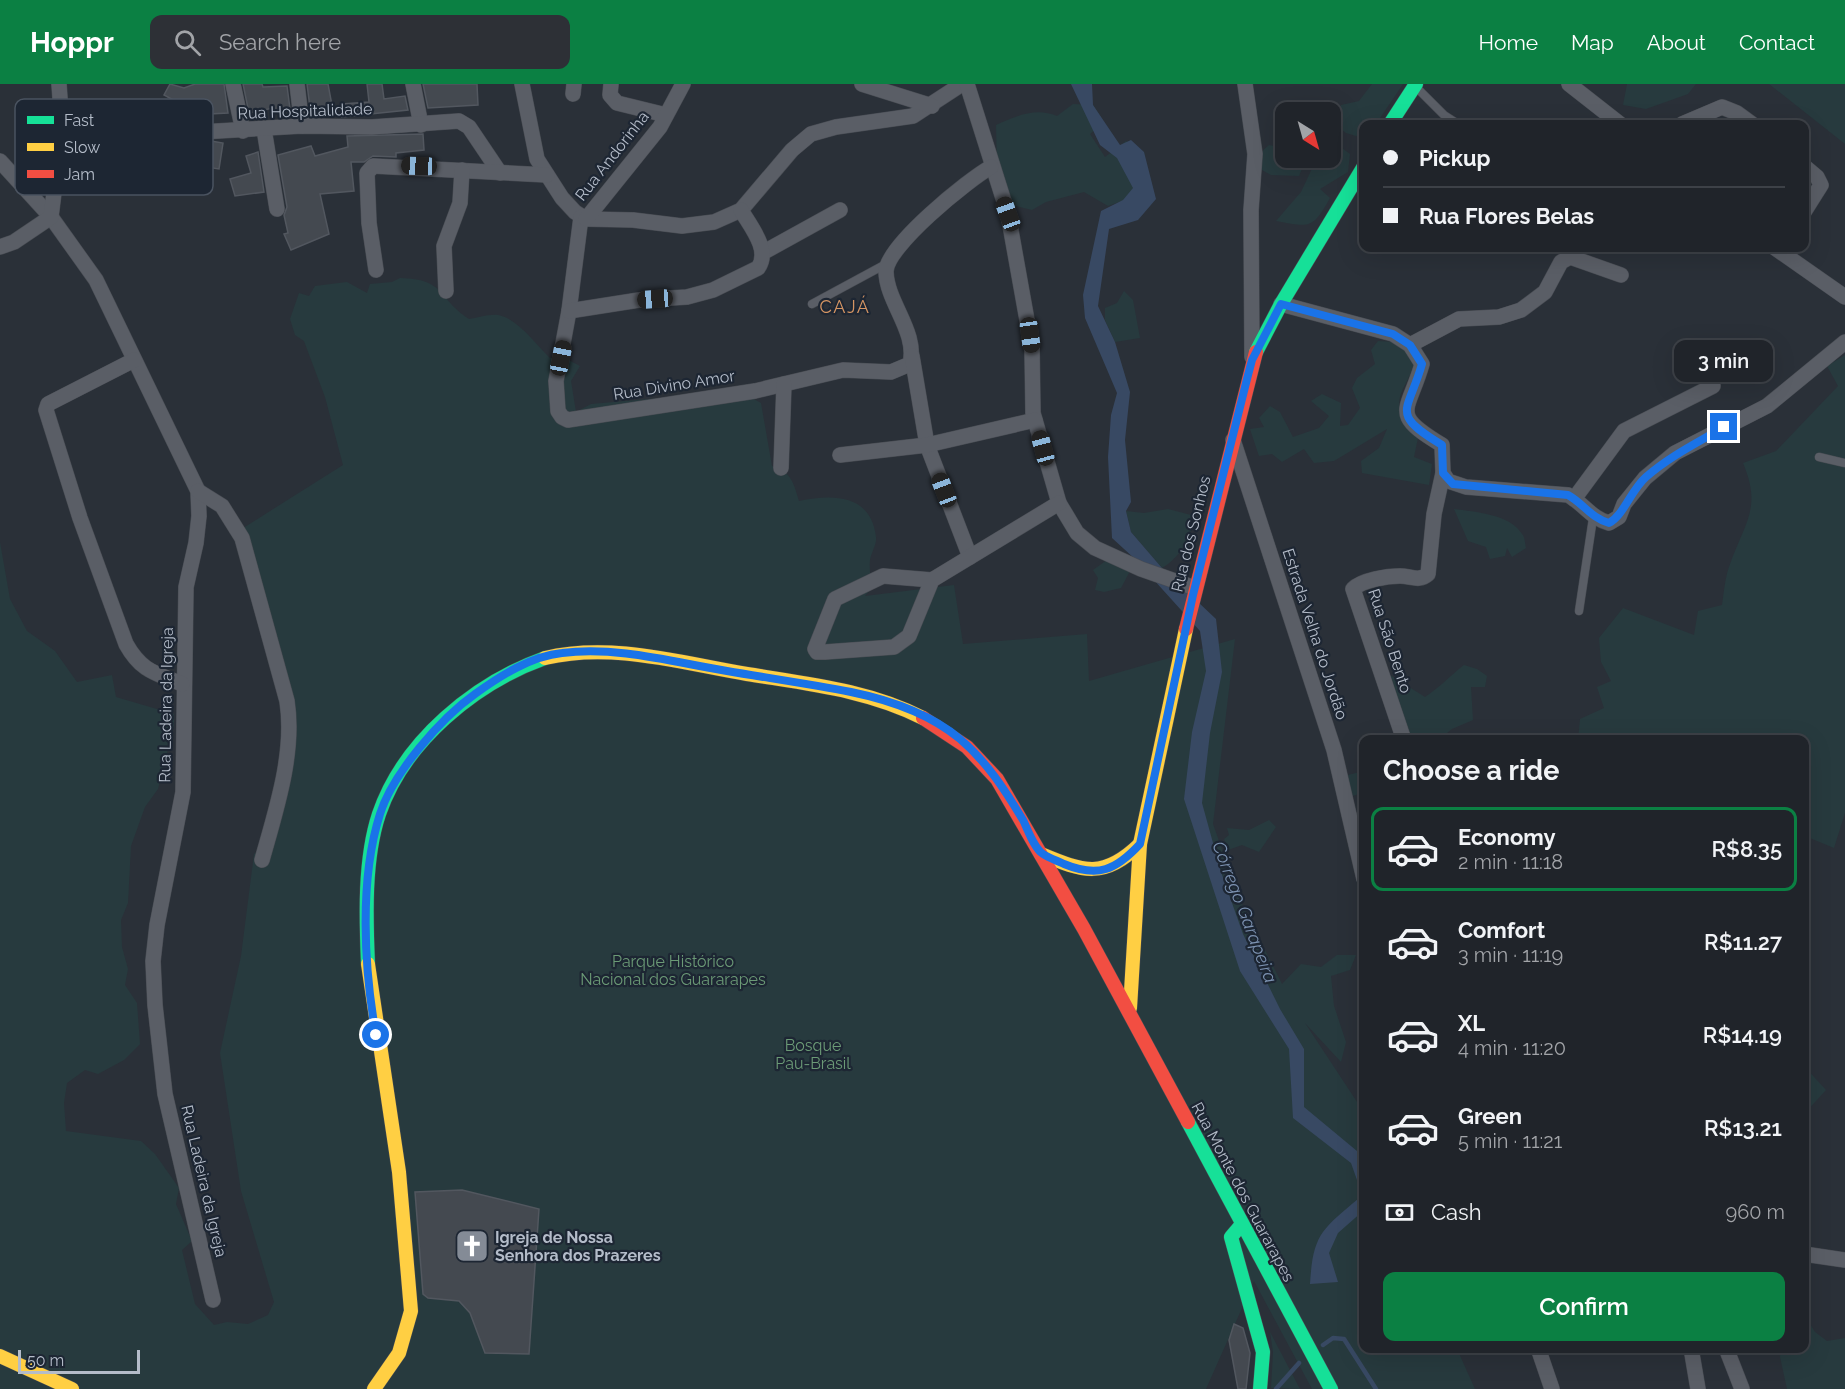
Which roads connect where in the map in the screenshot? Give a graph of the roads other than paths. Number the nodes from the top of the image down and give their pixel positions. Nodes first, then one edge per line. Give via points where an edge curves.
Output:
1 (59, 84) edge
2 (233, 84) edge
3 (297, 84) edge
4 (412, 84) edge
5 (522, 84) edge
6 (611, 84) edge
7 (683, 84) edge
8 (862, 84) edge
9 (962, 84) edge
10 (966, 84) edge
11 (1245, 84) edge
12 (1569, 84) edge
13 (1415, 85) edge
14 (881, 87) edge
15 (60, 99) edge
16 (932, 106) junction
17 (666, 115) junction
18 (1393, 120) edge
19 (1452, 120) edge
20 (1615, 120) edge
21 (1691, 120) edge
22 (1746, 120) edge
23 (421, 125) junction
24 (302, 126) junction
25 (264, 129) junction
26 (243, 131) junction
27 (213, 132) edge
28 (0, 161) edge
29 (991, 167) junction
30 (462, 170) junction
31 (1809, 170) edge
32 (500, 173) junction
33 (1359, 174) edge
34 (547, 175) junction
35 (15, 177) edge
36 (31, 195) edge
37 (54, 195) edge
38 (1809, 204) edge
39 (278, 209) dead end
40 (741, 210) junction
41 (840, 210) dead end
42 (51, 217) junction
43 (584, 218) junction
44 (0, 247) edge
45 (764, 252) junction
46 (1782, 252) edge
47 (887, 264) junction
48 (376, 270) dead end
49 (1621, 275) dead end
50 (446, 291) dead end
51 (1845, 297) edge
52 (812, 304) dead end
53 (1281, 304) junction
54 (569, 311) junction
55 (1845, 342) edge
56 (1410, 345) junction
57 (912, 356) junction
58 (134, 360) junction
59 (1252, 360) junction
60 (784, 384) junction
61 (1713, 386) dead end
62 (1035, 420) junction
63 (1232, 437) junction
64 (927, 445) junction
65 (840, 455) dead end
66 (1819, 457) dead end
67 (1845, 463) edge
68 (781, 468) dead end
69 (1443, 473) junction
70 (198, 491) junction
71 (1574, 499) junction
72 (1059, 503) junction
73 (1593, 518) junction
74 (970, 557) junction
75 (932, 580) junction
76 (1190, 589) junction
77 (1579, 611) dead end
78 (182, 684) junction
79 (1402, 735) edge
80 (1140, 844) junction
81 (1041, 854) junction
82 (1359, 858) edge
83 (262, 860) dead end
84 (1130, 1009) junction
85 (1242, 1224) junction
86 (1809, 1255) edge
87 (1845, 1260) edge
88 (213, 1300) dead end
89 (1540, 1353) edge
90 (1692, 1353) edge
91 (1728, 1353) edge
92 (0, 1356) edge
93 (72, 1389) edge
94 (374, 1389) edge
95 (1260, 1389) edge
96 (1331, 1389) edge
97 (1552, 1389) edge
98 (1698, 1389) edge
99 (1742, 1389) edge

1 - 15 street
2 - 26 street
3 - 24 street
4 - 23 street
5 - 34 street via 534,150
6 - 17 street via 610,95 617,103
7 - 17 street, Rua Andorinha
8 - 14 street
9 - 16 street
10 - 29 street
11 - 59 street via 1255,154 1251,210
12 - 20 street
13 - 18 main road
13 - 19 lane
14 - 16 street
16 - 40 street via 914,116 811,134 792,150
17 - 43 street, Rua Andorinha
21 - 22 street via 1722,107
23 - 24 street, Rua Hospitalidade
23 - 32 street, Rua Hospitalidade via 464,123
24 - 25 street, Rua Hospitalidade
25 - 26 street, Rua Hospitalidade
25 - 39 street
26 - 27 street, Rua Hospitalidade
28 - 35 street, Rua Ladeira da Igreja
29 - 47 street via 973,177 910,234
29 - 62 street via 1008,214 1028,322
30 - 32 street
30 - 48 street via 373,166 367,173
30 - 50 street via 460,203 444,246
31 - 38 street via 1821,185
32 - 34 street
33 - 53 main road, Rua dos Sonhos
34 - 43 street via 562,198
36 - 42 street, Rua Ladeira da Igreja
37 - 42 street
40 - 43 street via 714,222 682,226
40 - 45 street
41 - 45 street
42 - 44 street via 15,242
42 - 58 street, Rua Ladeira da Igreja via 96,280
43 - 54 street
45 - 54 street via 758,268 713,290 687,297
46 - 51 street
47 - 52 lane
47 - 57 street via 890,288
49 - 56 street via 1576,257 1566,258 1545,292 1521,310 1499,317 1459,320
53 - 56 street via 1393,334
53 - 59 main road, Rua dos Sonhos
54 - 60 street, Rua Divino Amor via 556,381 558,411 568,420
55 - 73 street via 1767,406 1675,453 1645,478 1615,520 1609,523
56 - 69 street via 1422,364 1407,401 1407,416 1418,431 1442,445
57 - 60 street, Rua Divino Amor via 910,364 891,372 843,370
57 - 64 street
58 - 70 street, Rua Ladeira da Igreja
58 - 78 street via 60,396 46,410 126,644 146,670
59 - 63 main road, Rua dos Sonhos
60 - 68 street
61 - 71 street via 1624,431
62 - 64 street
62 - 72 street
63 - 76 main road, Rua dos Sonhos
63 - 82 street, Estrada Velha do Jordão via 1334,750
64 - 65 street
64 - 74 street
66 - 67 lane
69 - 71 street via 1448,481 1462,486 1558,494
69 - 79 street, Rua São Bento via 1428,574 1418,579 1390,577 1353,589
70 - 78 street, Rua Ladeira da Igreja via 196,543 186,587
70 - 83 street via 222,506 242,538 291,724
71 - 73 street
72 - 74 street
72 - 76 street via 1077,533 1095,548
73 - 77 lane
74 - 75 street
75 - 75 street via 883,576 835,599 815,648 817,652 894,647 909,636
76 - 80 main road, Rua dos Sonhos via 1185,636
78 - 88 street, Rua Ladeira da Igreja via 183,792 157,925 154,1005 165,1095
80 - 81 main road via 1119,864 1100,870 1078,869
80 - 84 main road, Rua dos Sonhos
81 - 84 main road, Rua Monte dos Guararapes
81 - 94 main road, Rua Monte dos Guararapes via 997,778 971,749 922,714 880,698 664,658 578,651 559,653 517,668 468,699 444,720 399,778 380,812 370,865 366,907 372,1012 397,1152 411,1311 400,1351
84 - 85 main road, Rua Monte dos Guararapes
85 - 95 main road via 1231,1237 1263,1352
85 - 96 main road, Rua Monte dos Guararapes
86 - 87 street
89 - 97 street
90 - 98 street
91 - 99 street
92 - 93 main road

